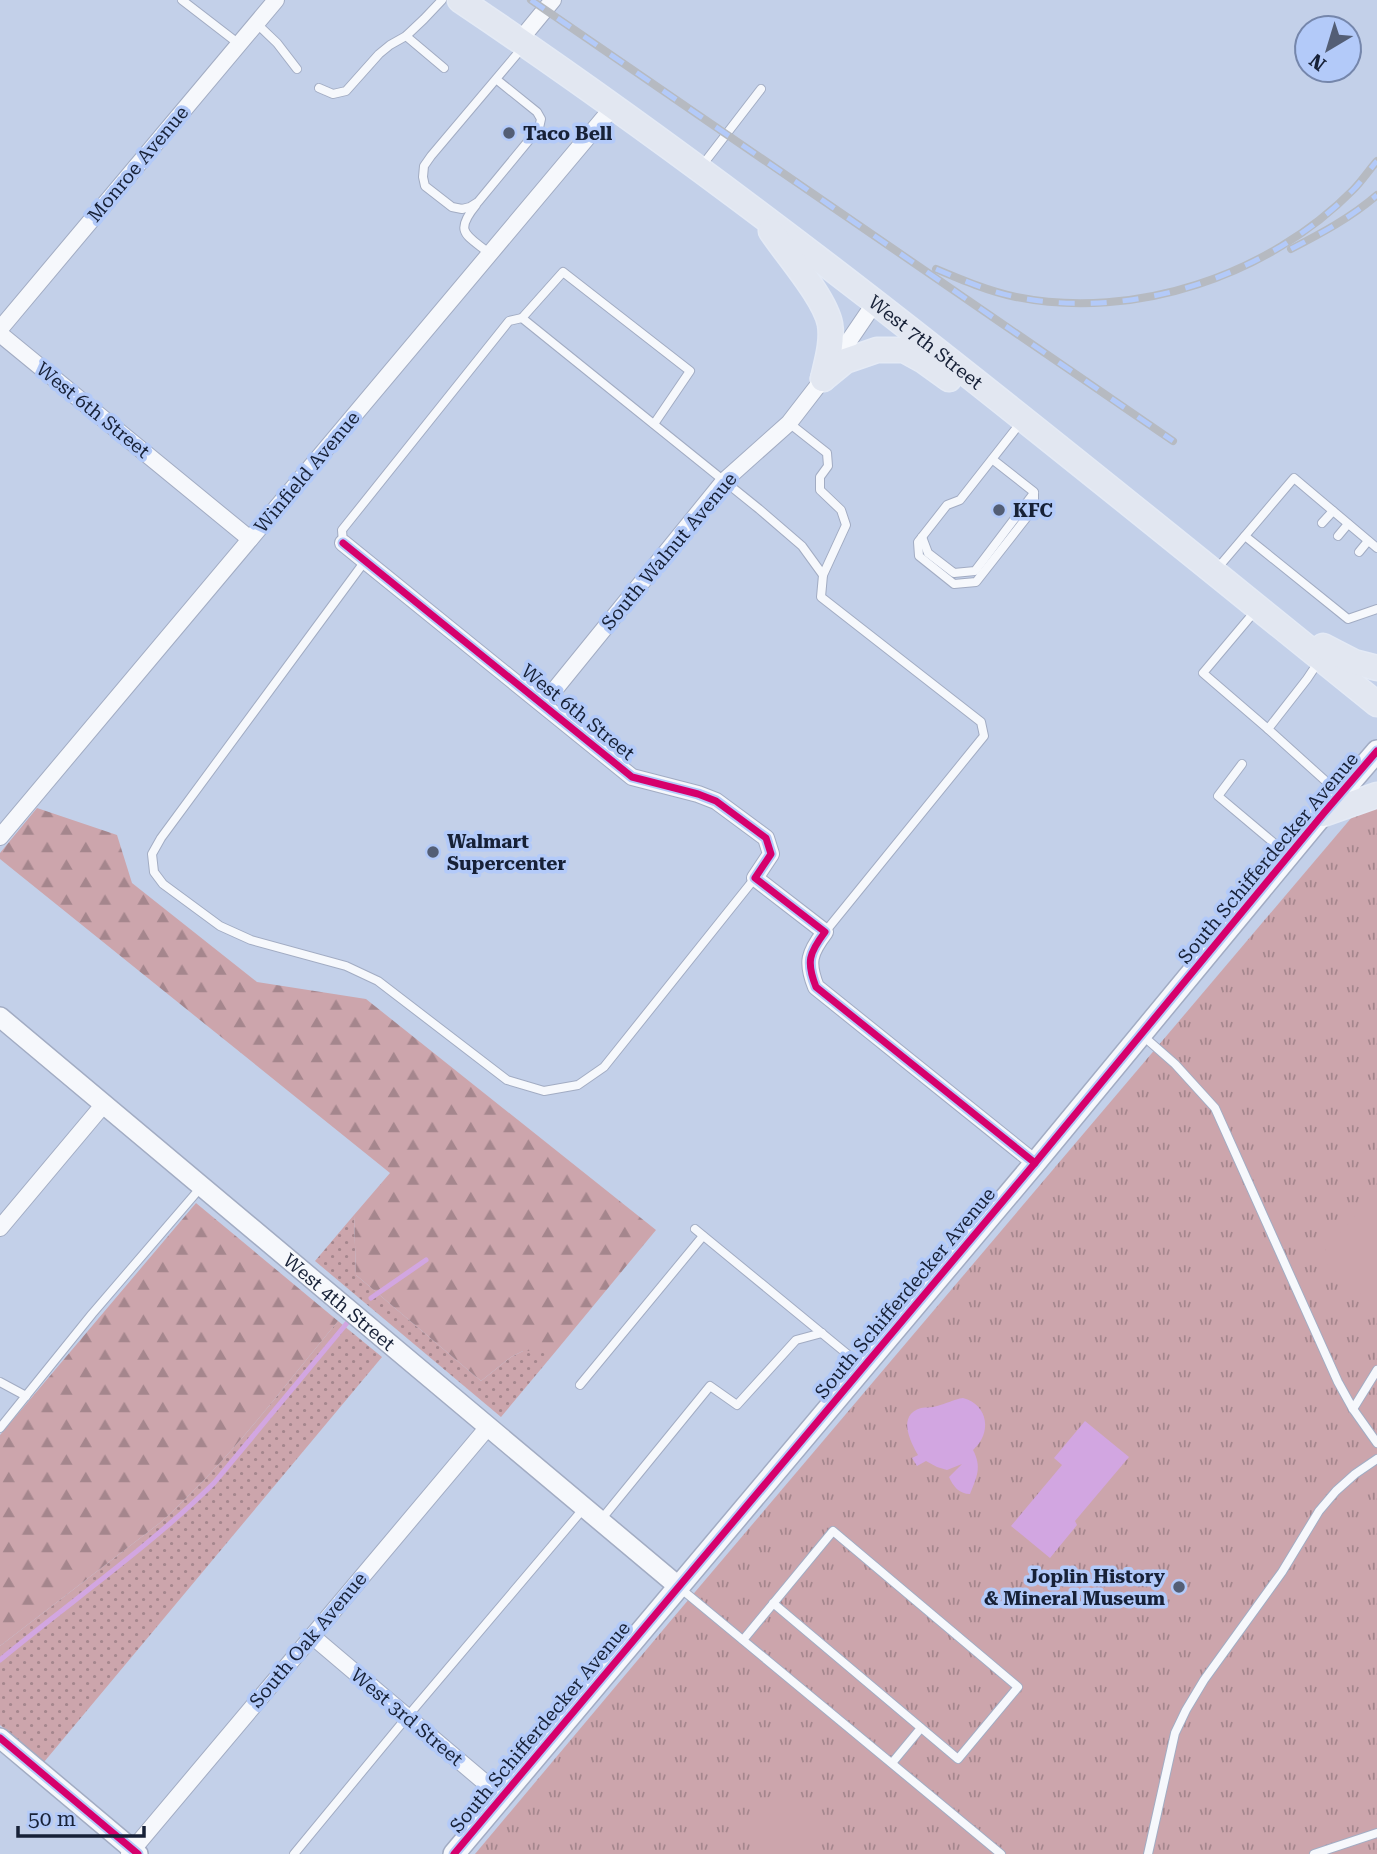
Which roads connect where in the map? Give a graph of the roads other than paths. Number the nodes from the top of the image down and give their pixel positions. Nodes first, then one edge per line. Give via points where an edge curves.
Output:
1 (181, 0) edge
2 (276, 0) edge
3 (442, 0) edge
4 (460, 0) edge
5 (553, 0) edge
6 (256, 23) junction
7 (405, 36) junction
8 (523, 42) junction
9 (239, 44) junction
10 (444, 68) dead end
11 (297, 69) dead end
12 (496, 79) junction
13 (319, 88) dead end
14 (761, 89) dead end
15 (613, 107) junction
16 (699, 169) junction
17 (478, 202) junction
18 (756, 211) junction
19 (490, 254) junction
20 (876, 301) junction
21 (522, 318) junction
22 (0, 329) edge
23 (0, 334) edge
24 (823, 379) junction
25 (987, 389) junction
26 (1024, 419) junction
27 (789, 423) junction
28 (654, 424) junction
29 (992, 459) junction
30 (724, 481) junction
31 (1333, 511) junction
32 (1322, 523) dead end
33 (1348, 524) junction
34 (1245, 536) junction
35 (1338, 536) dead end
36 (250, 539) junction
37 (1368, 541) junction
38 (343, 542) joint
39 (1377, 548) edge
40 (1359, 552) dead end
41 (365, 561) junction
42 (1214, 572) junction
43 (823, 575) junction
44 (1258, 607) junction
45 (1377, 609) edge
46 (1295, 637) junction
47 (1321, 658) junction
48 (1377, 668) edge
49 (543, 704) junction
50 (1377, 704) edge
51 (1268, 729) junction
52 (1377, 751) edge
53 (1242, 764) dead end
54 (1340, 794) junction
55 (1377, 795) edge
56 (1323, 814) junction
57 (0, 837) edge
58 (1289, 856) junction
59 (755, 877) junction
60 (825, 932) junction
61 (3, 1024) edge
62 (1142, 1035) junction
63 (103, 1104) junction
64 (1035, 1163) junction
65 (202, 1186) junction
66 (0, 1228) edge
67 (695, 1229) dead end
68 (703, 1236) junction
69 (822, 1333) junction
70 (863, 1367) junction
71 (1377, 1370) edge
72 (0, 1382) edge
73 (580, 1385) dead end
74 (26, 1396) junction
75 (1353, 1409) junction
76 (488, 1427) junction
77 (0, 1428) edge
78 (1377, 1443) edge
79 (1377, 1459) edge
80 (584, 1508) junction
81 (600, 1521) junction
82 (678, 1586) junction
83 (774, 1603) junction
84 (312, 1636) junction
85 (743, 1640) junction
86 (407, 1717) junction
87 (921, 1728) junction
88 (0, 1738) edge
89 (892, 1763) junction
90 (502, 1797) junction
91 (1377, 1833) edge
92 (133, 1852) edge
93 (294, 1854) edge
94 (454, 1854) edge
95 (1001, 1854) edge
96 (1148, 1854) edge
97 (1314, 1854) edge

1 - 9 lane
2 - 6 street, Monroe Avenue
3 - 7 lane
4 - 8 main road, West 7th Street
5 - 8 street
6 - 9 street, Monroe Avenue
6 - 11 lane
7 - 10 lane
7 - 13 lane via 379,54 346,91 333,94
8 - 12 lane
8 - 15 main road, West 7th Street
9 - 22 street, Monroe Avenue
12 - 17 lane via 541,119 539,128
12 - 17 lane via 424,166 422,177 425,186 452,207 462,209
14 - 16 lane
15 - 16 main road, West 7th Street
15 - 19 street, Winfield Avenue
16 - 18 main road, West 7th Street
17 - 19 lane via 466,216 465,234
18 - 20 main road, West 7th Street
18 - 24 main road via 823,303 831,342
19 - 36 street, Winfield Avenue
20 - 24 street, South Walnut Avenue
20 - 25 main road, West 7th Street
21 - 28 lane
21 - 28 lane via 563,272 690,371
21 - 38 lane via 509,321 367,498 342,530
23 - 36 street, West 6th Street
24 - 25 main road via 862,354 904,350 944,377
24 - 27 street, South Walnut Avenue
25 - 26 main road, West 7th Street
26 - 29 lane
26 - 42 main road, West 7th Street
27 - 30 street, South Walnut Avenue
27 - 43 lane via 827,453 820,490 841,510 846,525
28 - 30 lane
29 - 29 lane via 918,542 919,555 954,584 976,582 1034,508 1034,492
30 - 43 lane via 802,546
30 - 49 street, South Walnut Avenue
31 - 32 lane
31 - 33 lane
31 - 34 lane via 1294,478
33 - 35 lane
33 - 37 lane
34 - 42 lane
34 - 45 lane via 1287,564 1348,619
36 - 57 street, Winfield Avenue
37 - 39 lane
37 - 40 lane
38 - 41 street, West 6th Street
41 - 49 street, West 6th Street
41 - 59 lane via 161,838 152,854 154,872 163,884 220,926 251,940 346,966 378,981 507,1080 544,1091 578,1085 604,1067
42 - 44 main road, West 7th Street
43 - 60 lane via 821,597 981,722 984,736
44 - 46 main road, West 7th Street
44 - 51 lane via 1203,673
46 - 47 main road, West 7th Street
46 - 48 main road
47 - 50 main road, West 7th Street
47 - 51 lane
49 - 59 street, West 6th Street via 632,777 716,801 766,838 771,854
51 - 54 lane
52 - 54 main road, South Schifferdecker Avenue
53 - 58 lane via 1218,796
54 - 56 main road, South Schifferdecker Avenue
55 - 56 main road
56 - 58 main road, South Schifferdecker Avenue
58 - 62 main road, South Schifferdecker Avenue
59 - 60 street
60 - 64 street via 810,956 809,971 816,987
61 - 63 street, West 4th Street
62 - 64 main road, South Schifferdecker Avenue
62 - 75 lane via 1215,1108
63 - 65 street, West 4th Street
63 - 66 street
64 - 70 main road, South Schifferdecker Avenue
65 - 74 lane
65 - 76 street, West 4th Street
67 - 68 lane
68 - 69 lane
68 - 73 lane
69 - 70 lane
69 - 81 lane via 796,1340 737,1405 710,1386
70 - 82 main road, South Schifferdecker Avenue
71 - 75 lane
72 - 74 lane
74 - 77 lane
75 - 78 lane
76 - 80 street, West 4th Street
76 - 84 street, South Oak Avenue
79 - 96 lane via 1354,1474 1319,1511 1186,1710 1175,1733
80 - 81 street, West 4th Street
80 - 86 lane
81 - 82 street, West 4th Street
82 - 85 lane
82 - 90 main road, South Schifferdecker Avenue
83 - 85 lane
83 - 87 lane
83 - 87 lane via 833,1531 1018,1687 958,1759
84 - 86 street, West 3rd Street
84 - 92 street, South Oak Avenue
85 - 89 lane
86 - 90 street, West 3rd Street
86 - 93 lane
87 - 89 lane
88 - 92 street
89 - 95 lane
90 - 94 main road, South Schifferdecker Avenue
91 - 97 lane

